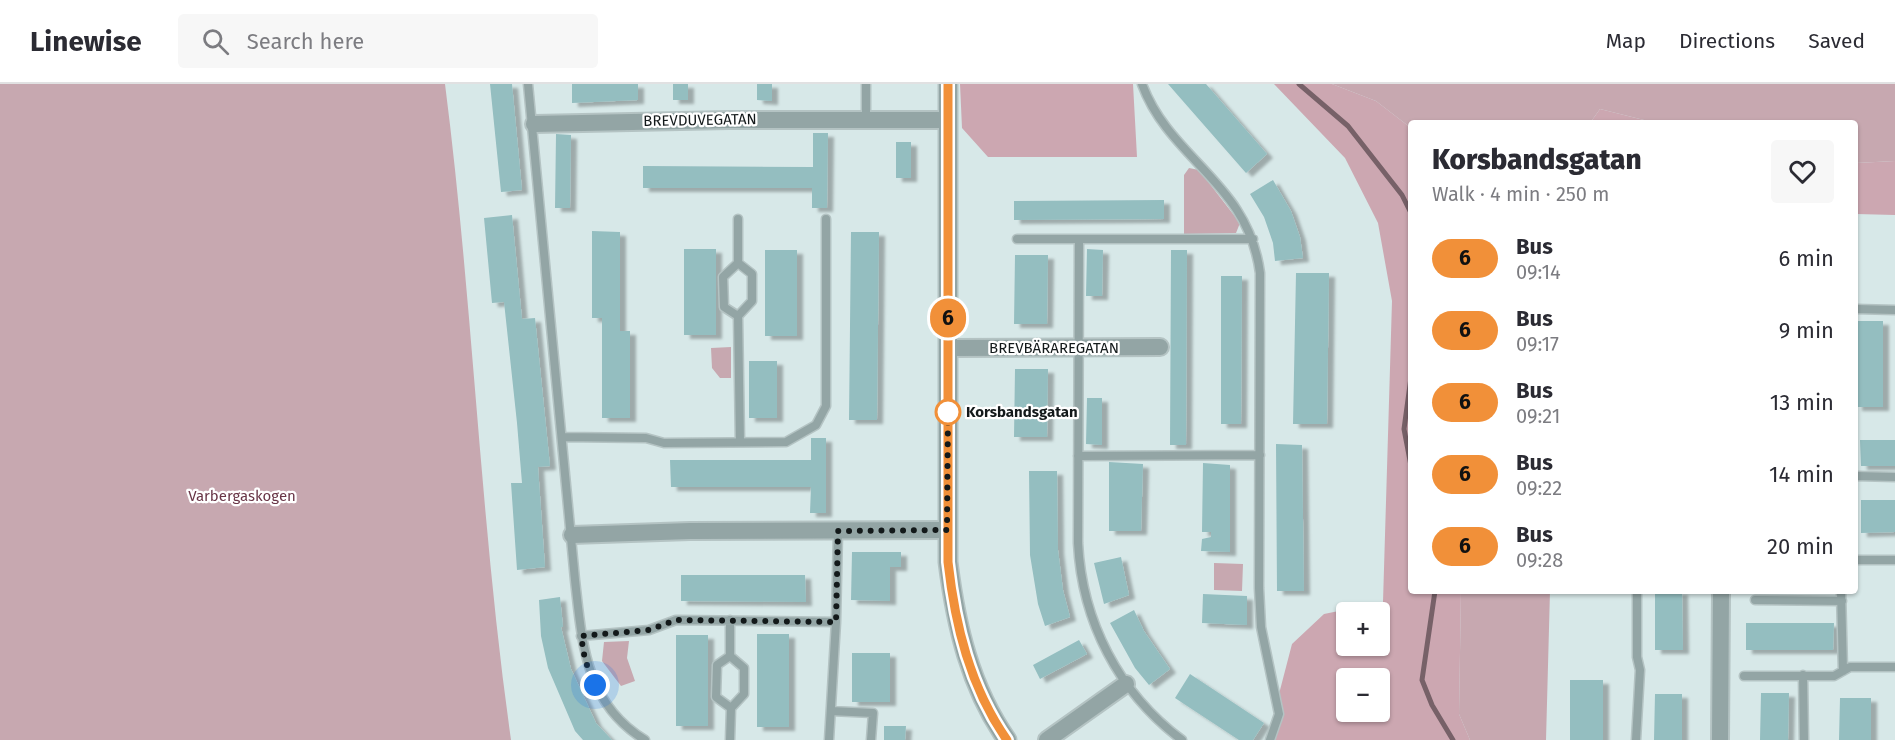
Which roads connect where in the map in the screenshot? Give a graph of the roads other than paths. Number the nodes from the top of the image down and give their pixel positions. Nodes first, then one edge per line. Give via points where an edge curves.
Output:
1 (528, 84) edge
2 (866, 84) edge
3 (948, 84) edge
4 (1142, 84) edge
5 (866, 119) junction
6 (948, 120) junction
7 (534, 124) junction
8 (738, 219) dead end
9 (826, 219) dead end
10 (1017, 239) dead end
11 (1078, 239) junction
12 (1253, 239) junction
13 (738, 263) junction
14 (1858, 309) edge
15 (1895, 310) edge
16 (738, 316) junction
17 (948, 348) junction
18 (1078, 348) junction
19 (1160, 348) dead end
20 (563, 437) junction
21 (740, 442) junction
22 (1260, 455) junction
23 (1078, 456) junction
24 (1858, 476) edge
25 (1895, 477) edge
26 (947, 530) junction
27 (838, 531) junction
28 (572, 535) junction
29 (1858, 560) edge
30 (1895, 560) edge
31 (1637, 594) edge
32 (1721, 594) edge
33 (1841, 594) edge
34 (1755, 600) dead end
35 (1842, 601) junction
36 (730, 620) junction
37 (836, 622) junction
38 (581, 636) junction
39 (730, 656) junction
40 (1895, 667) edge
41 (1843, 671) junction
42 (1744, 675) dead end
43 (1803, 675) junction
44 (1126, 684) junction
45 (731, 708) junction
46 (831, 711) junction
47 (645, 740) edge
48 (730, 740) edge
49 (829, 740) edge
50 (871, 740) edge
51 (1007, 740) edge
52 (1047, 740) edge
53 (1182, 740) edge
54 (1270, 740) edge
55 (1636, 740) edge
56 (1720, 740) edge
57 (1804, 740) edge

1 - 7 lane
2 - 5 lane
3 - 6 street
4 - 12 lane via 1149,102 1170,132 1233,201
5 - 6 street, BREVDUVEGATAN
5 - 7 street, BREVDUVEGATAN
6 - 17 street
7 - 20 lane
8 - 13 lane
9 - 21 lane via 826,406 816,425 786,442
10 - 11 lane
11 - 12 lane
11 - 18 lane
12 - 22 lane via 1260,273
13 - 16 lane via 752,274 752,301
13 - 16 lane via 723,277 724,307
14 - 15 lane
16 - 21 lane
17 - 18 street, BREVBÄRAREGATAN
17 - 26 street
18 - 19 street, BREVBÄRAREGATAN
18 - 23 lane
20 - 21 lane via 646,438 664,443
20 - 28 lane
22 - 23 lane
22 - 54 lane via 1261,627 1279,714
23 - 44 lane via 1078,543 1083,582 1103,645
24 - 25 lane
26 - 27 street
26 - 51 street via 952,595 965,656
27 - 28 street
27 - 37 lane
28 - 38 lane
29 - 30 lane
31 - 55 lane via 1640,670
32 - 56 street
33 - 35 lane
34 - 35 lane
35 - 41 lane
36 - 37 lane
36 - 38 lane via 676,620 649,630
36 - 39 lane
37 - 46 lane
38 - 47 lane via 595,685 620,721
39 - 45 lane via 744,669 744,694
39 - 45 lane via 717,665 716,697
40 - 41 lane via 1850,667
41 - 43 lane via 1834,676
42 - 43 lane
43 - 57 lane
44 - 52 street
44 - 53 lane
45 - 48 lane
46 - 49 lane
46 - 50 lane via 873,713

